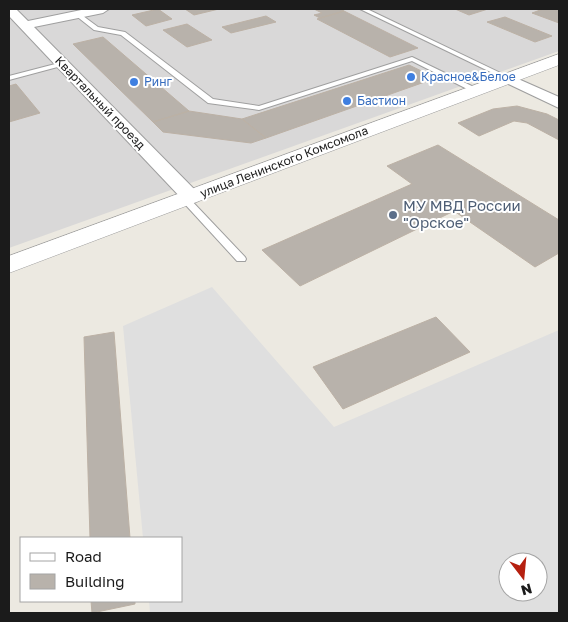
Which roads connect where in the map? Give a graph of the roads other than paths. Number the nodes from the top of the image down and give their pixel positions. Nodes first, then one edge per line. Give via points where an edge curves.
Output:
1 (9, 9) edge
2 (103, 9) edge
3 (363, 9) edge
4 (77, 14) junction
5 (26, 25) junction
6 (559, 59) edge
7 (63, 64) junction
8 (9, 78) edge
9 (507, 78) junction
10 (476, 90) junction
11 (559, 104) edge
12 (188, 198) junction
13 (241, 259) dead end
14 (9, 265) edge

1 - 5 street, Квартальный проезд
2 - 4 street
3 - 9 lane
4 - 5 street
4 - 10 lane via 96,30 123,33 210,101 259,108 412,59
5 - 7 street, Квартальный проезд
6 - 9 street, улица Ленинского Комсомола
7 - 8 lane
7 - 12 street, Квартальный проезд
9 - 10 street, улица Ленинского Комсомола
9 - 11 street
10 - 12 street, улица Ленинского Комсомола
12 - 13 lane
12 - 14 street, улица Ленинского Комсомола

